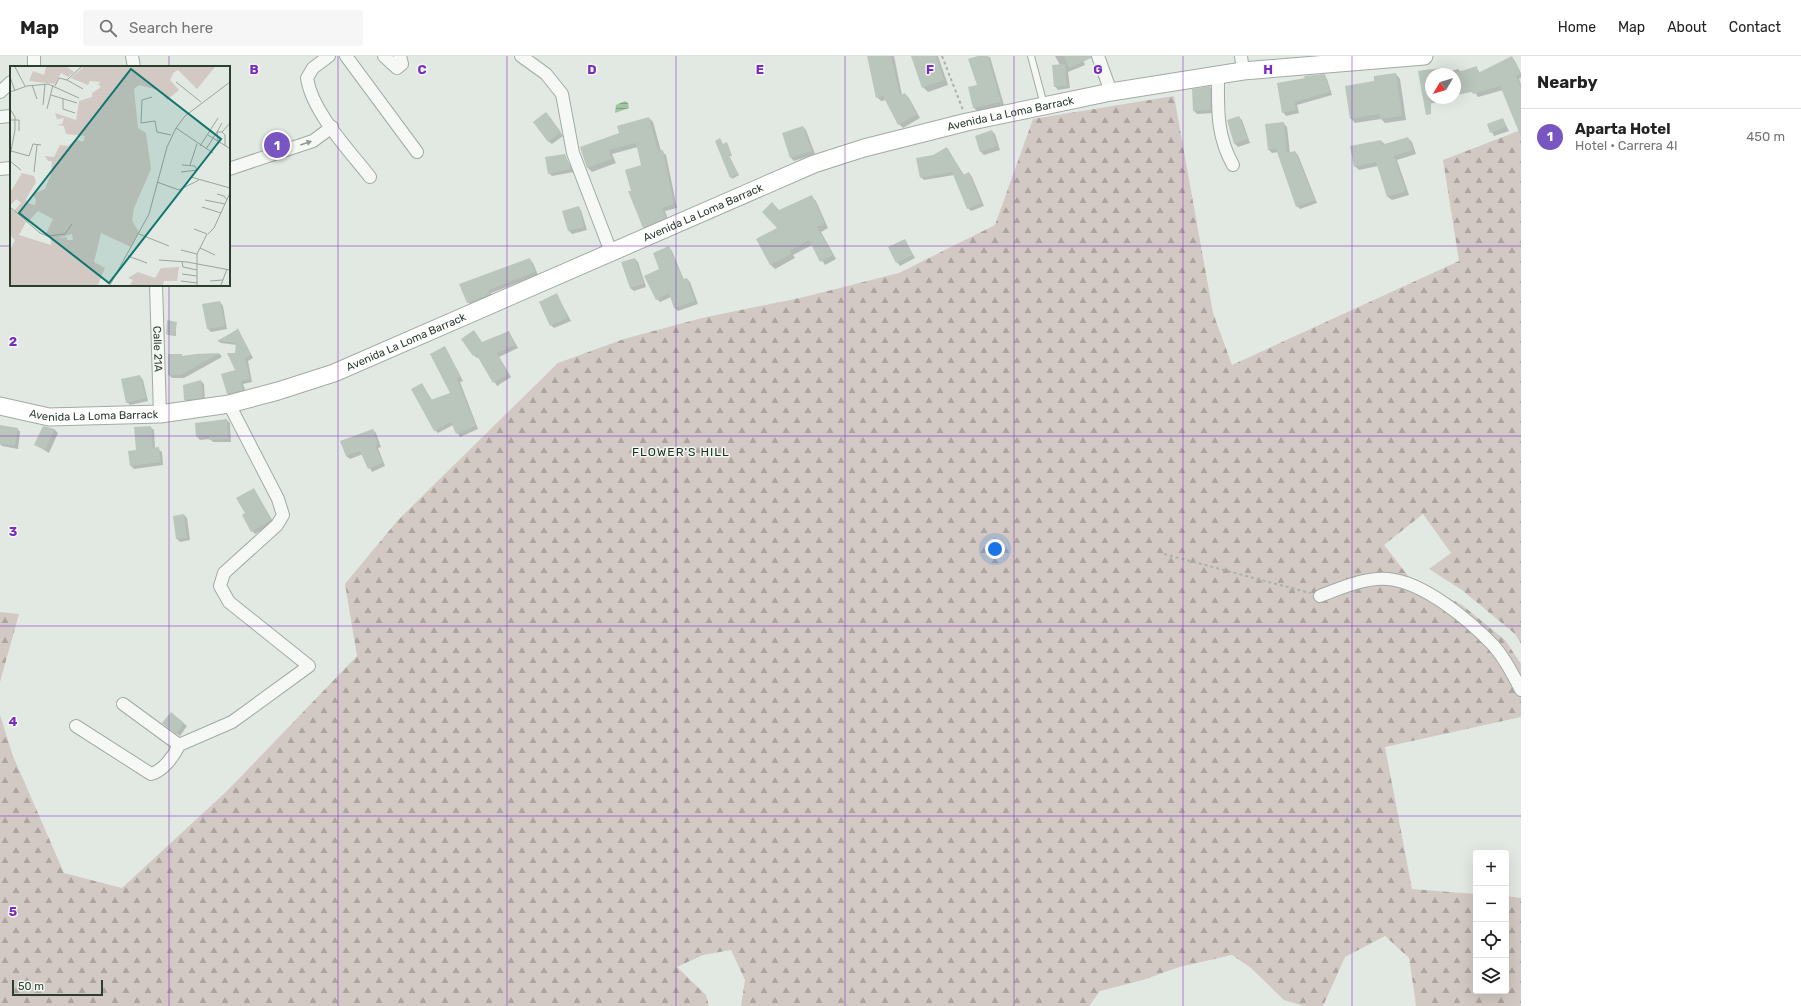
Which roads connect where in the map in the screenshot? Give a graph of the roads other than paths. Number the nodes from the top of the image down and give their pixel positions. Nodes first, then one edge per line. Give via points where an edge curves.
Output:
1 (132, 56) edge
2 (329, 56) edge
3 (346, 56) edge
4 (384, 56) edge
5 (400, 56) edge
6 (521, 56) edge
7 (1031, 56) edge
8 (1098, 56) edge
9 (1424, 56) edge
10 (1242, 63) edge
11 (134, 66) edge
12 (1218, 74) junction
13 (10, 83) edge
14 (0, 92) edge
15 (1111, 92) junction
16 (1045, 106) junction
17 (10, 116) edge
18 (0, 117) edge
19 (332, 128) junction
20 (417, 152) dead end
21 (1233, 166) dead end
22 (10, 168) edge
23 (0, 169) edge
24 (230, 169) edge
25 (370, 177) dead end
26 (611, 252) junction
27 (156, 286) edge
28 (229, 404) junction
29 (0, 406) edge
30 (160, 414) junction
31 (1320, 596) road end
32 (1521, 690) edge
33 (123, 704) dead end
34 (76, 726) dead end
35 (179, 745) junction

1 - 11 street
2 - 19 street via 313,68 307,78 308,90
3 - 20 street
4 - 5 street via 397,68 402,64
6 - 26 street via 546,74 562,94 573,153
7 - 16 lane
8 - 15 street
9 - 10 main road, Avenida La Loma Barrack
10 - 12 main road, Avenida La Loma Barrack
12 - 15 main road, Avenida La Loma Barrack
12 - 21 street via 1218,118 1224,150
13 - 14 street
15 - 16 main road, Avenida La Loma Barrack
16 - 26 main road, Avenida La Loma Barrack via 967,122 864,148 814,164
17 - 18 street
24 -> 19 street via 313,141
19 - 25 street
22 - 23 street
26 - 28 main road, Avenida La Loma Barrack via 334,373
27 - 30 street, Calle 21A
28 - 30 main road, Avenida La Loma Barrack
28 - 35 street via 278,499 283,515 277,525 224,573 220,586 229,602 309,666 232,722
29 - 30 main road, Avenida La Loma Barrack via 49,417
31 - 32 street via 1353,584 1387,579 1403,582 1425,592 1446,603 1494,646 1511,669
33 - 35 street
34 - 35 street via 151,774 156,773 175,754

